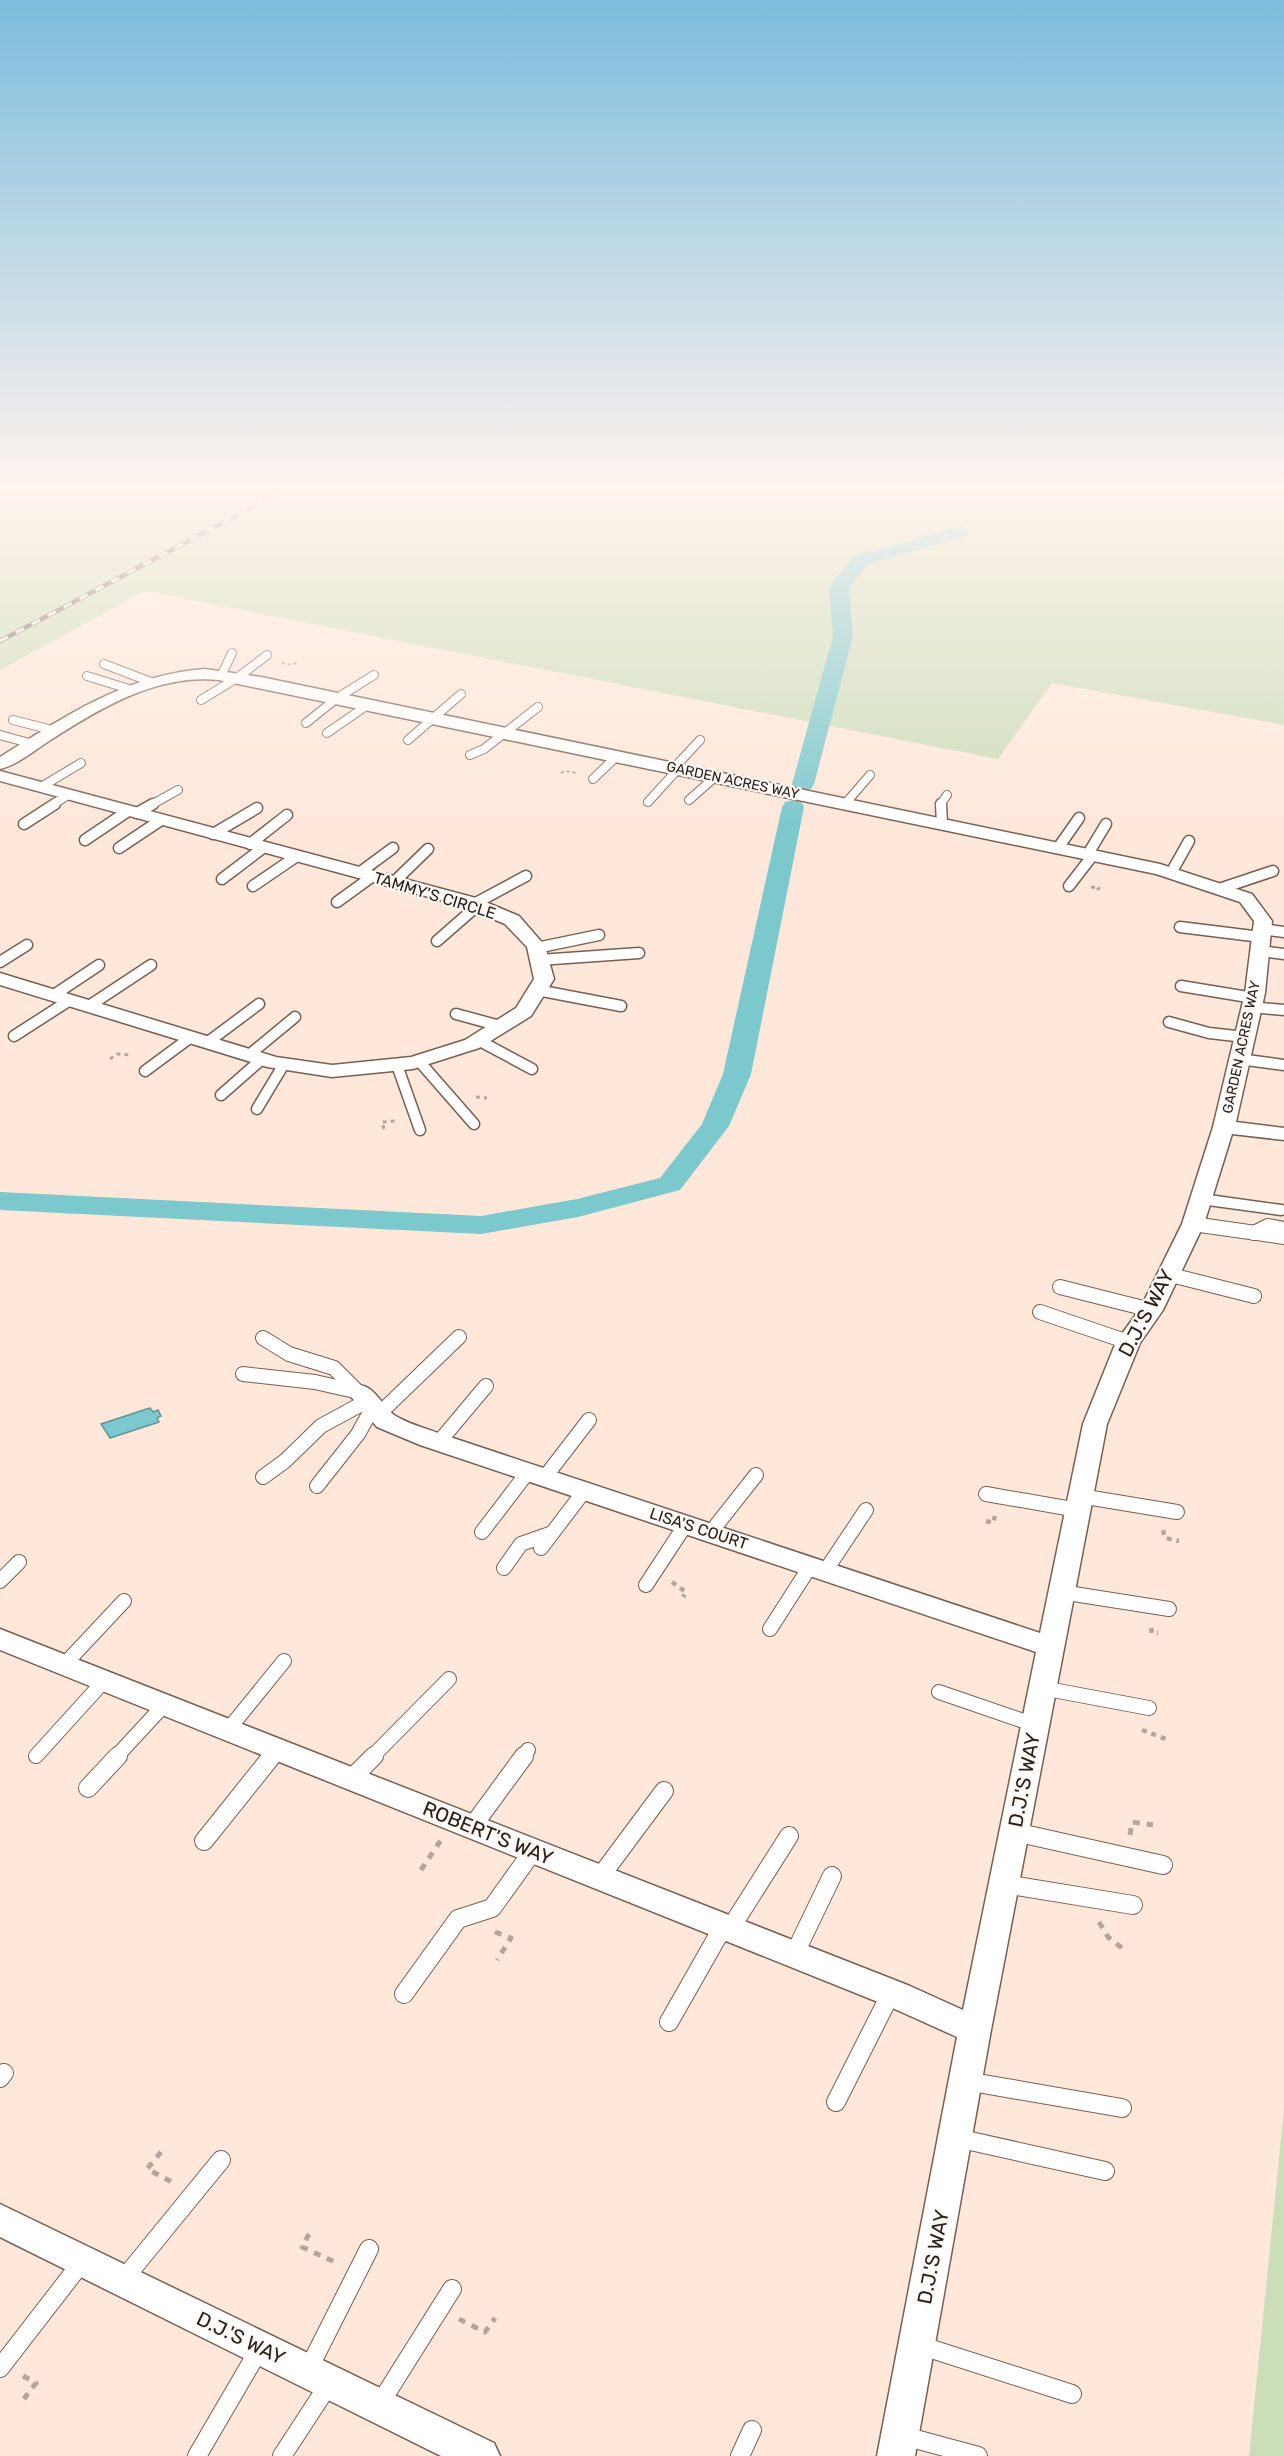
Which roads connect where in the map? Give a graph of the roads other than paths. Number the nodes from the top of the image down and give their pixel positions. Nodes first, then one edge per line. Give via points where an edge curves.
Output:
1 (232, 653) dead end
2 (267, 655) dead end
3 (104, 664) dead end
4 (374, 675) dead end
5 (87, 676) dead end
6 (229, 677) junction
7 (151, 682) junction
8 (129, 689) junction
9 (461, 694) dead end
10 (337, 698) junction
11 (201, 700) dead end
12 (369, 704) junction
13 (538, 707) dead end
14 (435, 718) junction
15 (13, 720) dead end
16 (306, 723) dead end
17 (56, 731) junction
18 (327, 733) dead end
19 (504, 733) junction
20 (0, 735) edge
21 (408, 740) dead end
22 (700, 740) dead end
23 (33, 744) junction
24 (470, 755) dead end
25 (616, 756) junction
26 (81, 762) dead end
27 (0, 764) edge
28 (676, 769) junction
29 (870, 775) dead end
30 (0, 776) edge
31 (715, 777) junction
32 (593, 779) dead end
33 (41, 787) junction
34 (178, 790) dead end
35 (68, 795) junction
36 (947, 795) dead end
37 (688, 800) dead end
38 (648, 802) dead end
39 (845, 804) junction
40 (257, 808) dead end
41 (132, 812) junction
42 (287, 815) dead end
43 (1079, 818) dead end
44 (161, 820) junction
45 (24, 824) dead end
46 (942, 824) junction
47 (1106, 824) dead end
48 (213, 834) junction
49 (85, 840) dead end
50 (1189, 841) dead end
51 (257, 845) junction
52 (119, 848) dead end
53 (393, 848) dead end
54 (1058, 848) junction
55 (428, 849) dead end
56 (1090, 855) junction
57 (297, 856) junction
58 (1273, 871) dead end
59 (1171, 873) junction
60 (366, 874) junction
61 (526, 876) dead end
62 (222, 879) dead end
63 (394, 882) junction
64 (253, 886) dead end
65 (1069, 886) dead end
66 (1222, 888) junction
67 (337, 902) dead end
68 (475, 905) junction
69 (1180, 927) dead end
70 (1284, 932) edge
71 (599, 935) dead end
72 (1261, 939) junction
73 (437, 941) dead end
74 (27, 945) dead end
75 (639, 953) dead end
76 (538, 954) junction
77 (1284, 954) edge
78 (0, 962) edge
79 (99, 964) dead end
80 (151, 965) dead end
81 (0, 979) edge
82 (1181, 986) dead end
83 (537, 990) junction
84 (62, 998) junction
85 (1253, 1002) junction
86 (259, 1004) dead end
87 (89, 1006) junction
88 (621, 1006) dead end
89 (1284, 1010) edge
90 (456, 1014) dead end
91 (295, 1017) dead end
92 (1170, 1022) dead end
93 (500, 1026) junction
94 (14, 1036) dead end
95 (1245, 1037) junction
96 (200, 1040) junction
97 (478, 1040) junction
98 (255, 1057) junction
99 (1239, 1059) junction
100 (419, 1062) junction
101 (284, 1064) junction
102 (397, 1065) junction
103 (1284, 1065) edge
104 (531, 1069) dead end
105 (145, 1071) dead end
106 (221, 1095) dead end
107 (257, 1109) dead end
108 (474, 1124) dead end
109 (1224, 1127) junction
110 (420, 1130) dead end
111 (1284, 1134) edge
112 (1281, 1210) dead end
113 (1197, 1211) junction
114 (1284, 1228) edge
115 (1254, 1233) junction
116 (1284, 1237) edge
117 (1167, 1274) junction
118 (1060, 1287) dead end
119 (1254, 1296) dead end
120 (1151, 1310) junction
121 (1040, 1312) dead end
122 (459, 1337) dead end
123 (263, 1338) dead end
124 (1128, 1342) junction
125 (243, 1374) dead end
126 (486, 1386) dead end
127 (370, 1403) junction
128 (589, 1420) dead end
129 (439, 1442) junction
130 (536, 1475) junction
131 (756, 1475) dead end
132 (263, 1477) dead end
133 (317, 1486) dead end
134 (585, 1490) junction
135 (986, 1494) dead end
136 (1079, 1503) junction
137 (866, 1510) dead end
138 (1177, 1512) dead end
139 (686, 1524) junction
140 (482, 1532) dead end
141 (711, 1532) junction
142 (553, 1533) junction
143 (542, 1548) dead end
144 (20, 1562) dead end
145 (504, 1568) dead end
146 (818, 1568) junction
147 (0, 1581) edge
148 (646, 1585) dead end
149 (1061, 1592) junction
150 (124, 1601) dead end
151 (1169, 1610) dead end
152 (770, 1629) dead end
153 (0, 1640) edge
154 (1050, 1647) junction
155 (284, 1661) dead end
156 (64, 1665) junction
157 (450, 1679) dead end
158 (104, 1681) junction
159 (1042, 1688) junction
160 (939, 1692) dead end
161 (164, 1705) junction
162 (1149, 1708) dead end
163 (1035, 1725) junction
164 (228, 1730) junction
165 (277, 1750) junction
166 (528, 1750) dead end
167 (36, 1756) dead end
168 (351, 1779) junction
169 (88, 1788) dead end
170 (664, 1791) dead end
171 (463, 1823) junction
172 (1014, 1832) junction
173 (789, 1836) dead end
174 (204, 1841) dead end
175 (533, 1851) junction
176 (1163, 1864) dead end
177 (832, 1876) dead end
178 (600, 1877) junction
179 (1004, 1883) junction
180 (1133, 1905) dead end
181 (727, 1928) junction
182 (794, 1955) junction
183 (891, 1993) junction
184 (404, 1994) dead end
185 (669, 2022) dead end
186 (975, 2030) junction
187 (966, 2081) junction
188 (836, 2103) dead end
189 (1122, 2108) dead end
190 (955, 2137) junction
191 (221, 2160) dead end
192 (1105, 2171) dead end
193 (0, 2220) edge
194 (369, 2249) dead end
195 (83, 2260) junction
196 (123, 2280) junction
197 (452, 2289) dead end
198 (917, 2344) junction
199 (260, 2348) junction
200 (0, 2368) edge
201 (319, 2377) junction
202 (1072, 2394) dead end
203 (378, 2406) junction
204 (752, 2430) dead end
205 (898, 2445) edge
206 (197, 2456) edge
207 (282, 2456) edge
208 (482, 2456) edge
209 (740, 2456) edge
210 (978, 2456) edge

1 - 6 lane
2 - 6 lane
3 - 7 lane
4 - 10 lane
5 - 8 lane
6 - 7 street, GARDEN ACRES WAY via 206,674
6 - 10 street, GARDEN ACRES WAY
6 - 11 lane
7 - 8 street, GARDEN ACRES WAY
8 - 17 street, GARDEN ACRES WAY
9 - 14 lane
10 - 12 street, GARDEN ACRES WAY
10 - 16 lane
12 - 14 street, GARDEN ACRES WAY
12 - 18 lane
13 - 19 lane
14 - 19 street, GARDEN ACRES WAY
14 - 21 lane
15 - 17 lane
17 - 23 street, GARDEN ACRES WAY
19 - 24 lane
19 - 25 street, GARDEN ACRES WAY
20 - 23 lane
22 - 28 lane
23 - 27 street, GARDEN ACRES WAY
25 - 28 street, GARDEN ACRES WAY
25 - 32 lane
26 - 33 lane
28 - 31 street, GARDEN ACRES WAY
28 - 38 lane
29 - 39 lane
30 - 33 street, TAMMY'S CIRCLE
31 - 37 lane
31 - 39 street, GARDEN ACRES WAY
33 - 35 street, TAMMY'S CIRCLE
34 - 41 lane
35 - 41 street, TAMMY'S CIRCLE
35 - 45 lane
36 - 46 lane via 940,806
39 - 46 street, GARDEN ACRES WAY
40 - 48 lane
41 - 44 street, TAMMY'S CIRCLE
41 - 49 lane
42 - 51 lane
43 - 54 lane
44 - 48 street, TAMMY'S CIRCLE
44 - 52 lane
46 - 54 street, GARDEN ACRES WAY
47 - 56 lane
48 - 51 street, TAMMY'S CIRCLE
50 - 59 lane
51 - 57 street, TAMMY'S CIRCLE
51 - 62 lane
53 - 60 lane
54 - 56 street, GARDEN ACRES WAY
55 - 63 lane
56 - 59 street, GARDEN ACRES WAY
56 - 65 lane
57 - 60 street, TAMMY'S CIRCLE
57 - 64 lane
58 - 66 lane
59 - 66 street, GARDEN ACRES WAY
60 - 63 street, TAMMY'S CIRCLE
60 - 67 lane
61 - 68 lane
63 - 68 street, TAMMY'S CIRCLE
66 - 72 street, GARDEN ACRES WAY via 1246,898 1263,921
68 - 73 lane
68 - 76 street, TAMMY'S CIRCLE via 512,920
69 - 72 lane
70 - 72 lane
71 - 76 lane
72 - 77 lane
72 - 85 street, GARDEN ACRES WAY
74 - 78 lane
75 - 76 lane
76 - 83 street via 544,979
79 - 84 lane
80 - 87 lane
81 - 84 street
82 - 85 lane
83 - 88 lane
83 - 93 street via 524,1012
84 - 87 street
84 - 94 lane
85 - 89 lane
85 - 95 street, GARDEN ACRES WAY
86 - 96 lane
87 - 96 street
90 - 93 lane
91 - 98 lane
92 - 95 lane via 1209,1033
93 - 97 street
95 - 99 street, GARDEN ACRES WAY
96 - 98 street
96 - 105 lane
97 - 100 street
97 - 104 lane
98 - 101 street
98 - 106 lane
99 - 103 lane
99 - 109 street, GARDEN ACRES WAY
100 - 102 street
100 - 108 lane
101 - 102 street via 332,1071
101 - 107 lane
102 - 110 lane
109 - 111 street
109 - 113 street, D.J.'S WAY
112 - 113 lane
113 - 115 lane
113 - 117 street, D.J.'S WAY
114 - 115 lane via 1268,1226
115 - 116 lane
117 - 119 lane
117 - 120 street, D.J.'S WAY
118 - 120 lane
120 - 124 street, D.J.'S WAY
121 - 124 lane
122 - 127 lane
123 - 127 lane via 289,1354 334,1368
124 - 136 street, D.J.'S WAY via 1095,1424
125 - 127 lane via 315,1382
126 - 129 lane
127 - 129 street, LISA'S COURT via 386,1421
127 - 132 lane via 321,1426
127 - 133 lane via 358,1434
128 - 130 lane
129 - 130 street, LISA'S COURT
130 - 134 street, LISA'S COURT
130 - 140 lane
131 - 141 lane
134 - 139 street, LISA'S COURT
134 - 142 lane
135 - 136 lane
136 - 138 lane
136 - 149 street, D.J.'S WAY
137 - 146 lane
139 - 141 street, LISA'S COURT
139 - 148 lane
141 - 146 street, LISA'S COURT
142 - 143 lane
142 - 145 lane via 521,1544
144 - 147 lane
146 - 152 lane
146 - 154 street, LISA'S COURT
149 - 151 lane
149 - 154 street, D.J.'S WAY
150 - 156 lane
153 - 156 street, ROBERT'S WAY
154 - 159 street, D.J.'S WAY
155 - 164 lane
156 - 158 street, ROBERT'S WAY
157 - 168 lane
158 - 161 street, ROBERT'S WAY
158 - 167 lane
159 - 162 lane
159 - 163 street, D.J.'S WAY
160 - 163 lane
161 - 164 street, ROBERT'S WAY
161 - 169 lane
163 - 172 street, D.J.'S WAY
164 - 165 street, ROBERT'S WAY
165 - 168 street, ROBERT'S WAY
165 - 174 lane
166 - 171 lane
168 - 171 street, ROBERT'S WAY
170 - 178 lane
171 - 175 street, ROBERT'S WAY
172 - 176 lane
172 - 179 street, D.J.'S WAY
173 - 181 lane
175 - 178 street, ROBERT'S WAY
175 - 184 lane via 492,1908 458,1919
177 - 182 lane
178 - 181 street, ROBERT'S WAY
179 - 180 lane
179 - 186 street, D.J.'S WAY
181 - 182 street, ROBERT'S WAY
181 - 185 lane
182 - 183 street, ROBERT'S WAY
183 - 186 street, ROBERT'S WAY
183 - 188 lane
186 - 187 street, D.J.'S WAY
187 - 189 lane
187 - 190 street, D.J.'S WAY
190 - 192 lane
190 - 198 street, D.J.'S WAY
191 - 196 lane
193 - 195 street, D.J.'S WAY
194 - 201 lane
195 - 196 street, D.J.'S WAY
195 - 200 lane
196 - 199 street, D.J.'S WAY
197 - 203 lane
198 - 202 lane
198 - 205 street, D.J.'S WAY
199 - 201 street, D.J.'S WAY
199 - 206 lane
201 - 203 street, D.J.'S WAY
201 - 207 lane
203 - 208 street, D.J.'S WAY
204 - 209 lane
205 - 210 lane

